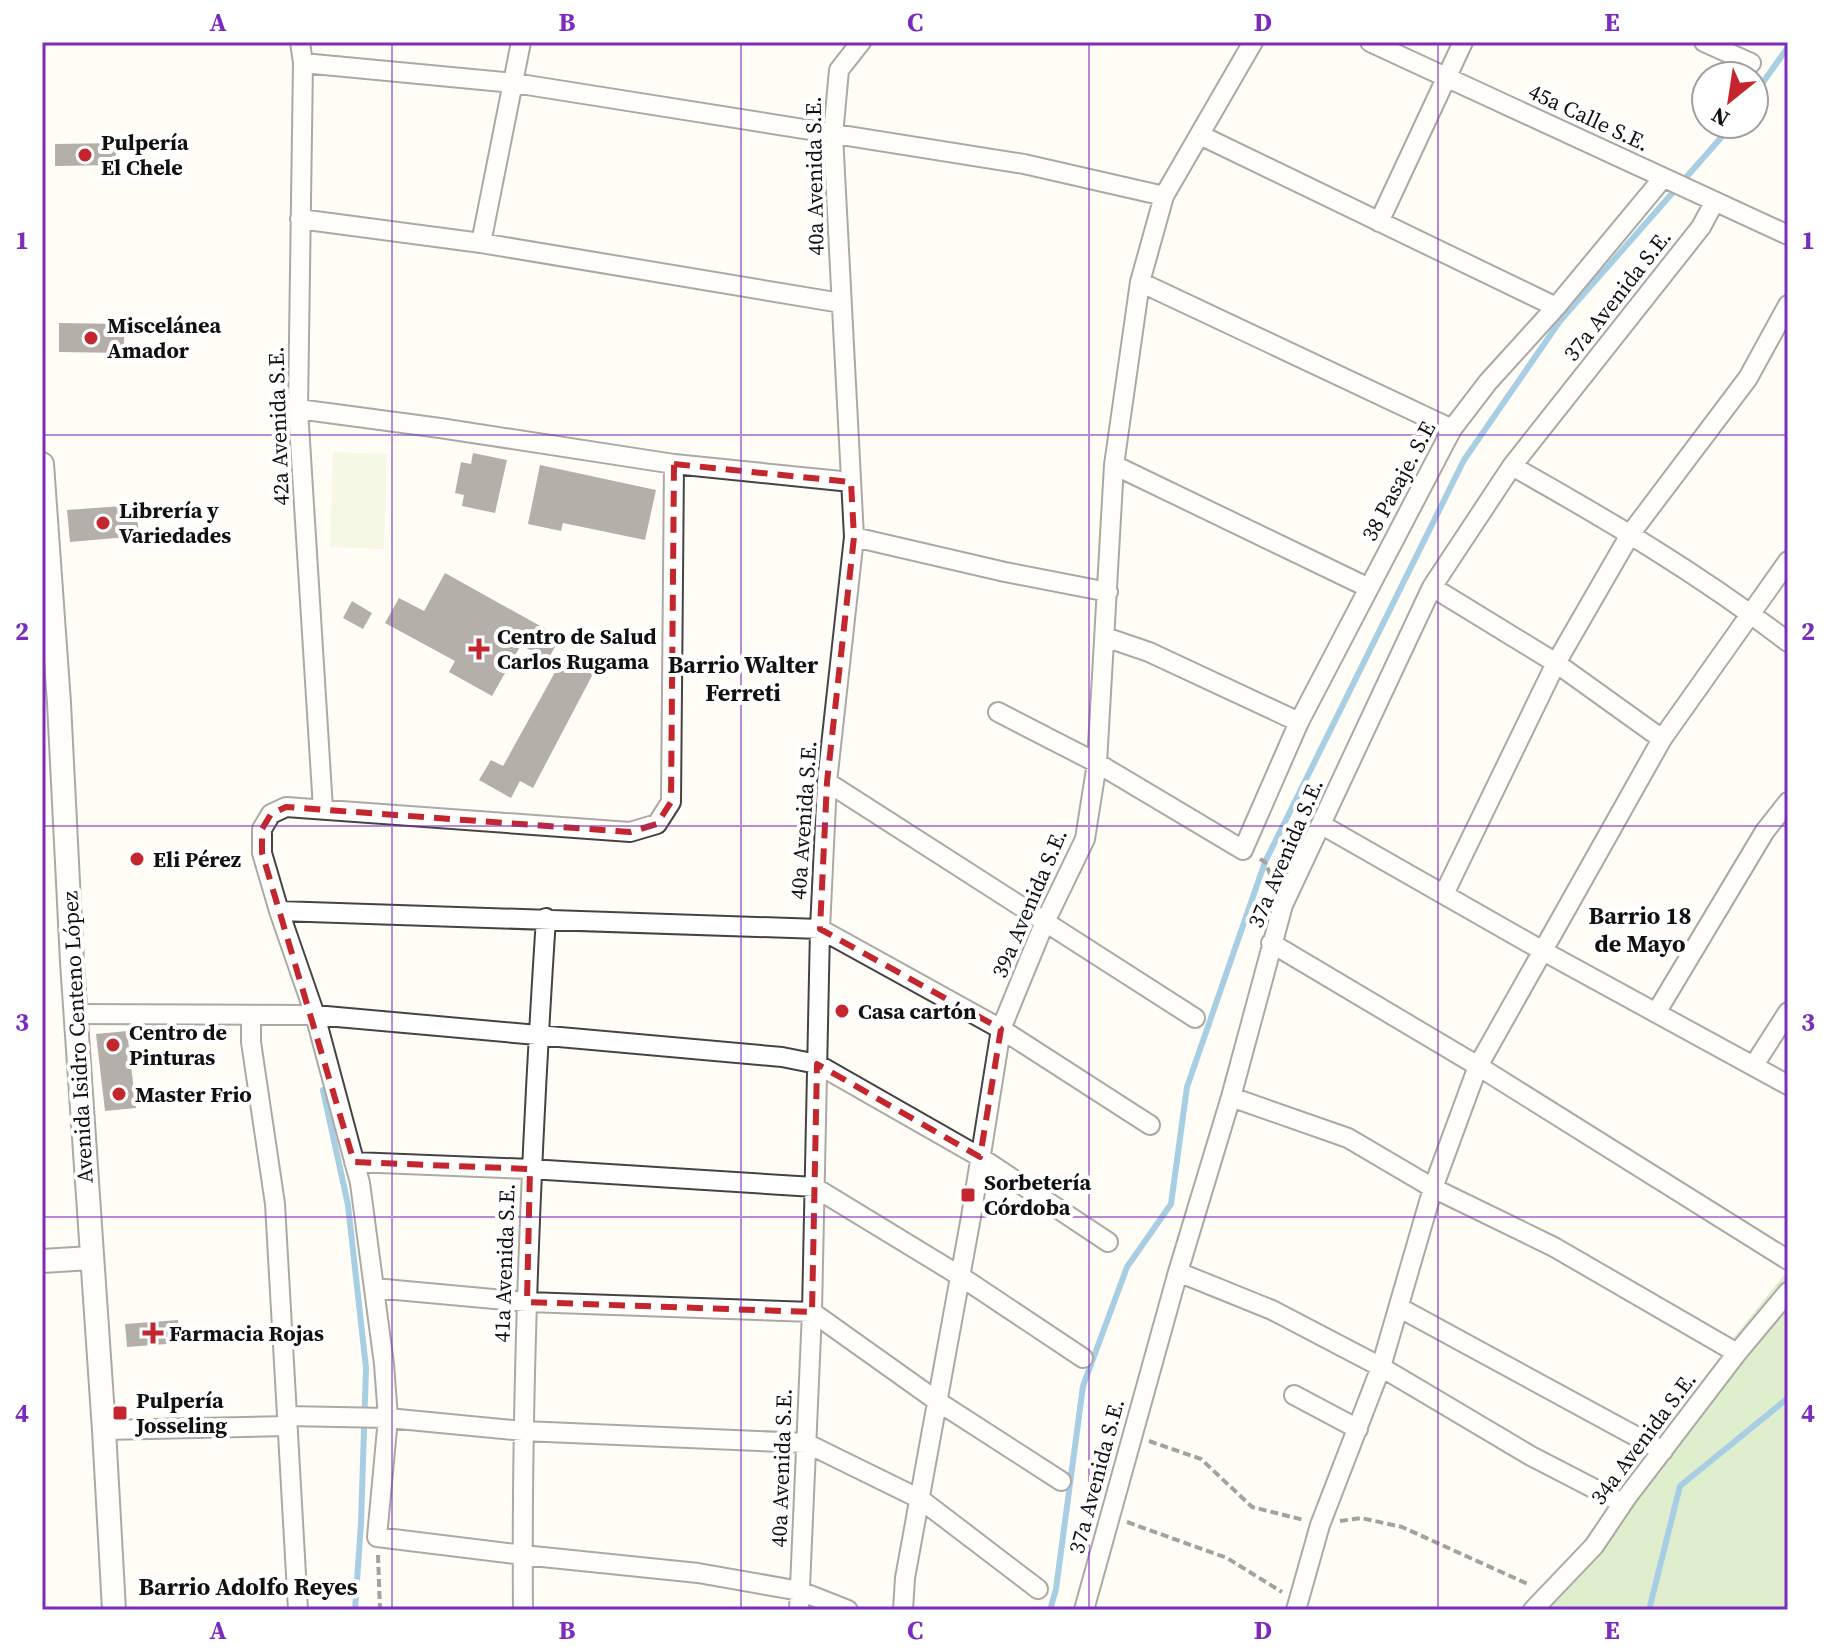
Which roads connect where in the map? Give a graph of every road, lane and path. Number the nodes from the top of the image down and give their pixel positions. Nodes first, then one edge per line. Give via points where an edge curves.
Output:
1 (300, 42) edge
2 (521, 42) edge
3 (861, 42) edge
4 (1253, 42) edge
5 (1370, 42) edge
6 (1463, 42) edge
7 (1704, 42) edge
8 (1744, 60) edge
9 (303, 63) junction
10 (1447, 77) junction
11 (514, 83) junction
12 (833, 135) junction
13 (1200, 135) junction
14 (1672, 183) junction
15 (1164, 196) junction
16 (1714, 203) junction
17 (300, 219) junction
18 (1379, 222) junction
19 (1788, 235) edge
20 (481, 243) junction
21 (1140, 282) junction
22 (841, 303) junction
23 (1788, 305) edge
24 (1556, 307) junction
25 (298, 409) junction
26 (1452, 429) junction
27 (42, 464) edge
28 (674, 464) junction
29 (1114, 465) junction
30 (1512, 466) junction
31 (851, 482) junction
32 (1631, 533) junction
33 (854, 537) junction
34 (1788, 561) edge
35 (1432, 587) junction
36 (1369, 588) junction
37 (1108, 592) junction
38 (1750, 613) junction
39 (1105, 637) junction
40 (1788, 642) edge
41 (1556, 663) junction
42 (51, 704) edge
43 (998, 712) dead end
44 (1299, 722) junction
45 (1662, 739) junction
46 (1097, 763) junction
47 (827, 782) junction
48 (1788, 802) edge
49 (323, 809) junction
50 (1322, 825) junction
51 (1243, 850) junction
52 (1444, 894) junction
53 (1283, 905) junction
54 (279, 911) junction
55 (546, 918) junction
56 (1044, 924) junction
57 (820, 929) junction
58 (1271, 943) junction
59 (1543, 951) junction
60 (1788, 1012) edge
61 (1656, 1013) junction
62 (75, 1014) junction
63 (251, 1015) junction
64 (315, 1015) junction
65 (1195, 1018) dead end
66 (1001, 1029) junction
67 (538, 1035) junction
68 (817, 1064) junction
69 (1754, 1065) junction
70 (1478, 1066) junction
71 (1788, 1085) edge
72 (1231, 1097) junction
73 (1150, 1125) dead end
74 (980, 1157) junction
75 (354, 1162) junction
76 (530, 1169) junction
77 (814, 1187) junction
78 (1433, 1188) junction
79 (1108, 1242) dead end
80 (91, 1258) junction
81 (1788, 1260) edge
82 (42, 1261) edge
83 (1178, 1272) junction
84 (960, 1276) junction
85 (374, 1288) junction
86 (1788, 1292) edge
87 (527, 1302) junction
88 (1400, 1308) junction
89 (812, 1312) junction
90 (1737, 1353) junction
91 (1083, 1358) dead end
92 (1381, 1367) junction
93 (1294, 1395) dead end
94 (937, 1401) junction
95 (388, 1418) junction
96 (287, 1421) junction
97 (1358, 1429) junction
98 (104, 1430) junction
99 (523, 1431) junction
100 (1132, 1435) junction
101 (806, 1443) junction
102 (1663, 1451) junction
103 (1061, 1481) dead end
104 (920, 1499) junction
105 (1622, 1503) junction
106 (1110, 1516) junction
107 (1320, 1525) junction
108 (377, 1537) junction
109 (523, 1555) junction
110 (1038, 1589) dead end
111 (1549, 1593) junction
112 (799, 1600) edge
113 (1297, 1606) edge
114 (114, 1610) edge
115 (298, 1610) edge
116 (380, 1610) edge
117 (523, 1610) edge
118 (848, 1610) edge
119 (903, 1610) edge
120 (1084, 1610) edge
121 (1533, 1610) edge

1 - 9 street, 42a Avenida S.E.
2 - 11 street
3 - 12 street, 40a Avenida S.E. via 839,70
4 - 13 street, 39a Avenida S.E.
5 - 10 street, 45a Calle S.E.
6 - 10 street
7 - 8 street
9 - 11 street
9 - 17 street, 42a Avenida S.E.
10 - 14 street, 45a Calle S.E.
10 - 18 street
11 - 12 street
11 - 20 street
12 - 15 street via 1024,164
12 - 22 street, 40a Avenida S.E.
13 - 15 street, 39a Avenida S.E.
13 - 18 street
14 - 16 street, 45a Calle S.E.
14 - 24 street, 38 Pasaje. S.E
15 - 21 street, 39a Avenida S.E.
16 - 19 street, 45a Calle S.E.
16 - 30 street, 37a Avenida S.E. via 1701,227
17 - 20 street
17 - 25 street, 42a Avenida S.E.
18 - 24 street
20 - 22 street
21 - 26 street
21 - 29 street, 39a Avenida S.E.
22 - 31 street, 40a Avenida S.E.
23 - 32 street via 1748,378
24 - 26 street, 38 Pasaje. S.E
25 - 28 street
25 - 49 street, 42a Avenida S.E.
26 - 36 street, 38 Pasaje. S.E
27 - 42 street, Avenida Isidro Centeno López
28 - 31 street
28 - 49 street via 671,802 657,824 630,832
29 - 36 street
29 - 37 street, 39a Avenida S.E.
30 - 32 street
30 - 35 street, 37a Avenida S.E.
31 - 33 street, 40a Avenida S.E.
32 - 38 street
32 - 41 street
33 - 37 street
33 - 47 street, 40a Avenida S.E.
34 - 38 street
35 - 41 street
35 - 50 street, 37a Avenida S.E.
36 - 44 street, 38 Pasaje. S.E
37 - 39 street, 39a Avenida S.E.
38 - 40 street
38 - 45 street
39 - 44 street
39 - 46 street, 39a Avenida S.E.
41 - 45 street
41 - 52 street
42 - 62 street, Avenida Isidro Centeno López
43 - 46 street
44 - 51 street, 38 Pasaje. S.E
45 - 59 street
46 - 51 street
46 - 56 street, 39a Avenida S.E. via 1085,839
47 - 56 street
47 - 57 street, 40a Avenida S.E.
48 - 61 street via 1765,831
49 - 54 street via 286,807 271,814 262,829 262,853
50 - 52 street
50 - 53 street, 37a Avenida S.E.
51 - 53 path via 1265,862
52 - 59 street
53 - 58 street, 37a Avenida S.E.
54 - 55 street
54 - 64 street
55 - 57 street
55 - 67 street, 41a Avenida S.E.
56 - 65 street
56 - 66 street, 39a Avenida S.E.
57 - 66 street
57 - 68 street, 40a Avenida S.E.
58 - 70 street
58 - 72 street, 37a Avenida S.E.
59 - 61 street
59 - 70 street
60 - 69 street
61 - 69 street
62 - 63 street
62 - 80 street, Avenida Isidro Centeno López
63 - 64 street
63 - 96 street via 275,1204
64 - 67 street
64 - 75 street
66 - 73 street
66 - 74 street, 39a Avenida S.E.
67 - 68 street
67 - 76 street, 41a Avenida S.E.
68 - 74 street
68 - 77 street, 40a Avenida S.E.
69 - 71 street
70 - 78 street
70 - 81 street
72 - 78 street via 1348,1138
72 - 83 street, 37a Avenida S.E.
74 - 79 street
74 - 84 street, 39a Avenida S.E.
75 - 76 street
75 - 85 street
76 - 77 street
76 - 87 street, 41a Avenida S.E.
77 - 84 street
77 - 89 street, 40a Avenida S.E.
78 - 88 street
78 - 90 street via 1554,1247
80 - 82 street
80 - 98 street, Avenida Isidro Centeno López
83 - 92 street via 1272,1310
83 - 100 street, 37a Avenida S.E.
84 - 91 street
84 - 94 street, 39a Avenida S.E.
85 - 87 street
85 - 95 street
86 - 90 street, 34a Avenida S.E.
87 - 89 street
87 - 99 street, 41a Avenida S.E.
88 - 92 street
88 - 102 street
89 - 94 street
89 - 101 street, 40a Avenida S.E.
90 - 102 street, 34a Avenida S.E.
92 - 97 street
92 - 105 street
93 - 97 street
94 - 103 street
94 - 104 street, 39a Avenida S.E.
95 - 96 street
95 - 99 street
95 - 108 street
96 - 98 street
96 - 115 street
97 - 107 street
98 - 114 street, Avenida Isidro Centeno López
99 - 101 street
99 - 109 street, 41a Avenida S.E.
100 - 106 street, 37a Avenida S.E.
100 - 107 path via 1201,1459 1252,1507
101 - 104 street
101 - 112 street, 40a Avenida S.E.
102 - 105 street, 34a Avenida S.E.
104 - 110 street
104 - 119 street, 39a Avenida S.E.
105 - 111 street, 34a Avenida S.E. via 1594,1546
106 - 113 path via 1227,1558
106 - 120 street, 37a Avenida S.E.
107 - 111 path via 1361,1518 1402,1527
107 - 113 street
108 - 109 street
108 - 116 path
109 - 112 street via 698,1573
109 - 117 street, 41a Avenida S.E.
111 - 121 street, 34a Avenida S.E.
112 - 118 street

